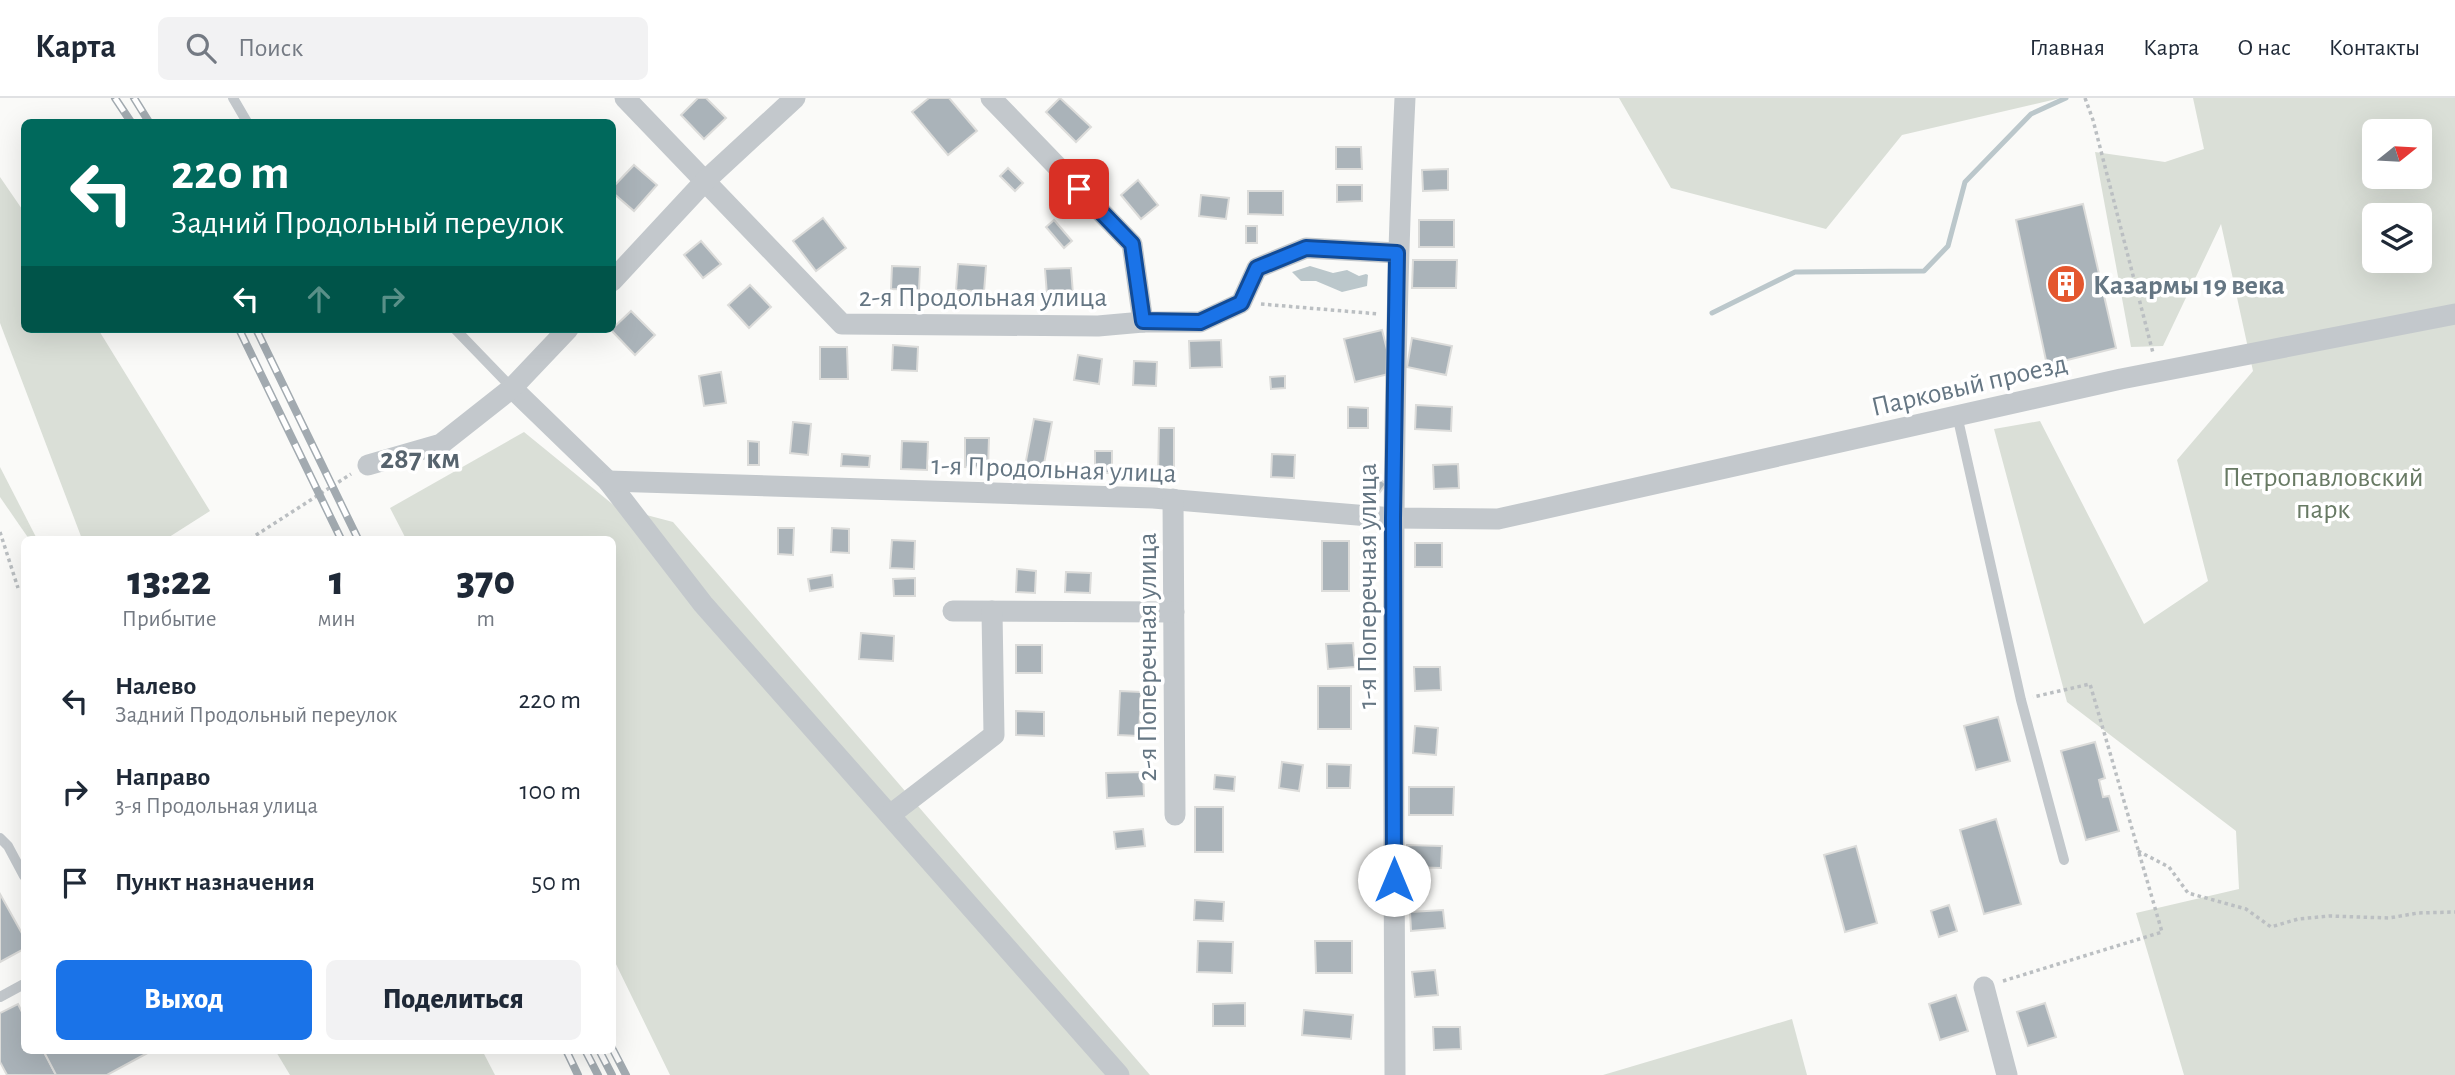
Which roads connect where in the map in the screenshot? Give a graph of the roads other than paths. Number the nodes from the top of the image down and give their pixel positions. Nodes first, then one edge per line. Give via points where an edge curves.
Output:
1 (233, 98) edge
2 (625, 98) edge
3 (795, 98) edge
4 (991, 98) edge
5 (1405, 98) edge
6 (245, 119) edge
7 (705, 181) junction
8 (1397, 253) junction
9 (616, 277) edge
10 (2455, 314) edge
11 (1143, 321) junction
12 (459, 333) edge
13 (564, 333) edge
14 (512, 388) junction
15 (1957, 415) junction
16 (368, 464) road end
17 (608, 481) junction
18 (1172, 499) junction
19 (1393, 518) junction
20 (1498, 519) joint
21 (953, 611) dead end
22 (992, 611) junction
23 (1174, 612) junction
24 (890, 815) junction
25 (1175, 815) dead end
26 (0, 838) edge
27 (2064, 860) dead end
28 (21, 870) edge
29 (21, 986) edge
30 (1984, 987) road end
31 (0, 997) edge
32 (1119, 1075) edge
33 (1395, 1075) edge
34 (2007, 1075) edge

1 - 6 lane
2 - 7 street, 2-я Продольная улица
3 - 7 street
4 - 11 street via 1132,244
5 - 8 street, 1-я Поперечная улица
7 - 9 street
7 - 11 street, 2-я Продольная улица via 842,324 1098,326
8 - 11 street, 2-я Продольная улица via 1306,248 1257,268 1241,303 1200,322
8 - 19 street, 1-я Поперечная улица
10 - 15 street, Парковый проезд
12 - 14 lane
13 - 14 street
14 - 16 street via 441,444
14 - 17 street
15 - 20 street, Парковый проезд
15 - 27 lane via 2021,700
17 - 18 street, 1-я Продольная улица
17 - 24 street via 703,604
18 - 19 street, 1-я Продольная улица
18 - 23 street, 2-я Поперечная улица
19 - 20 street, 1-я Продольная улица
19 - 33 street, 1-я Поперечная улица
21 - 22 street
22 - 23 street
22 - 24 street via 994,735
23 - 25 street, 2-я Поперечная улица
24 - 32 street
26 - 28 lane
29 - 31 lane
30 - 34 street

